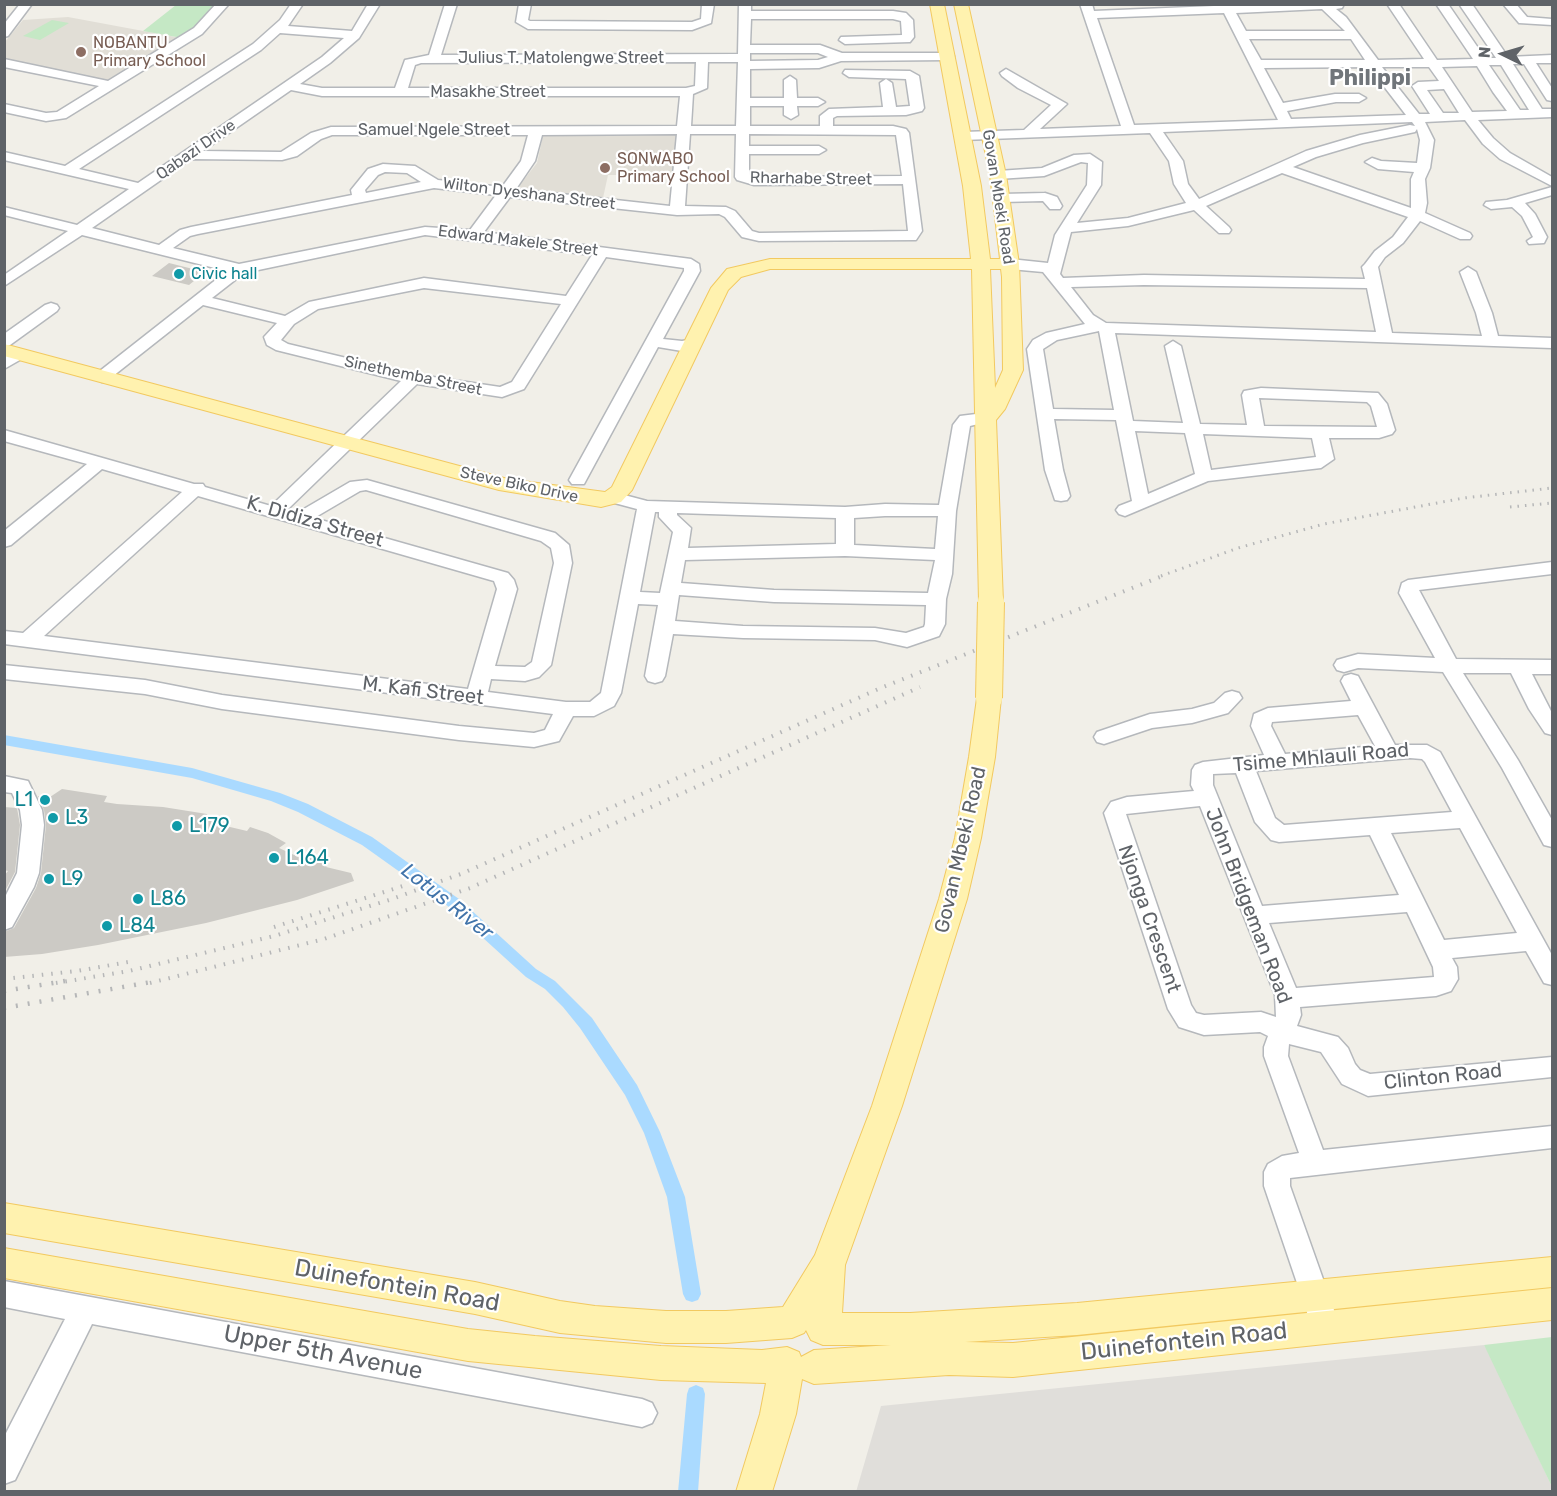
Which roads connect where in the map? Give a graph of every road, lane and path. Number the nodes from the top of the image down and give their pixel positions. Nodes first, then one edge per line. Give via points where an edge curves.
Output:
1 (26, 4) edge
2 (223, 4) edge
3 (297, 4) edge
4 (374, 4) edge
5 (451, 4) edge
6 (525, 4) edge
7 (708, 4) edge
8 (937, 4) edge
9 (961, 4) edge
10 (1341, 4) edge
11 (1393, 4) edge
12 (1442, 4) edge
13 (1465, 4) edge
14 (1509, 4) edge
15 (1535, 4) edge
16 (1308, 5) edge
17 (1324, 5) edge
18 (1228, 9) junction
19 (745, 10) edge
20 (1088, 10) edge
21 (879, 15) junction
22 (1551, 24) edge
23 (692, 26) junction
24 (279, 29) junction
25 (881, 32) dead end
26 (5, 33) edge
27 (355, 35) junction
28 (1241, 35) junction
29 (1352, 35) junction
30 (845, 40) dead end
31 (694, 51) junction
32 (744, 57) junction
33 (948, 57) junction
34 (434, 58) junction
35 (1552, 59) edge
36 (1528, 61) junction
37 (1506, 62) junction
38 (4, 63) edge
39 (1481, 63) junction
40 (1256, 64) junction
41 (1375, 64) junction
42 (1434, 64) junction
43 (1006, 73) dead end
44 (849, 74) dead end
45 (790, 80) dead end
46 (886, 83) dead end
47 (110, 85) junction
48 (1448, 85) junction
49 (289, 86) junction
50 (400, 92) junction
51 (687, 92) junction
52 (1552, 97) edge
53 (1359, 98) dead end
54 (742, 102) junction
55 (790, 102) junction
56 (818, 102) dead end
57 (4, 108) edge
58 (1278, 108) junction
59 (890, 111) junction
60 (1545, 113) edge
61 (1517, 115) junction
62 (1440, 117) junction
63 (1468, 117) junction
64 (1418, 123) junction
65 (1287, 124) junction
66 (686, 129) junction
67 (742, 129) junction
68 (791, 129) junction
69 (826, 129) junction
70 (1154, 129) junction
71 (536, 130) junction
72 (1129, 130) junction
73 (1027, 134) junction
74 (963, 136) junction
75 (989, 136) junction
76 (741, 150) junction
77 (819, 150) dead end
78 (189, 155) junction
79 (887, 155) dead end
80 (907, 155) junction
81 (4, 156) edge
82 (1372, 162) dead end
83 (791, 165) junction
84 (1279, 167) junction
85 (1423, 168) junction
86 (68, 170) junction
87 (998, 175) junction
88 (909, 180) junction
89 (1552, 182) edge
90 (434, 184) junction
91 (141, 188) junction
92 (506, 191) junction
93 (1552, 191) edge
94 (360, 197) junction
95 (1002, 198) junction
96 (1515, 202) junction
97 (1197, 205) junction
98 (1491, 205) dead end
99 (1054, 206) dead end
100 (4, 211) edge
101 (677, 211) junction
102 (1416, 215) junction
103 (914, 216) junction
104 (893, 217) dead end
105 (1067, 228) junction
106 (81, 229) junction
107 (1224, 230) dead end
108 (474, 236) junction
109 (1465, 237) dead end
110 (1534, 241) dead end
111 (163, 249) junction
112 (602, 251) junction
113 (981, 263) junction
114 (1010, 264) junction
115 (238, 268) junction
116 (1468, 272) dead end
117 (1056, 279) junction
118 (4, 282) edge
119 (1374, 283) junction
120 (200, 300) junction
121 (571, 301) junction
122 (51, 308) dead end
123 (288, 321) junction
124 (1101, 327) junction
125 (1385, 338) junction
126 (1491, 341) junction
127 (654, 342) junction
128 (1552, 343) edge
129 (1173, 346) dead end
130 (688, 347) junction
131 (8, 352) edge
132 (102, 377) junction
133 (413, 379) junction
134 (1047, 414) junction
135 (981, 419) junction
136 (1124, 421) junction
137 (1192, 428) junction
138 (1256, 430) junction
139 (1319, 433) junction
140 (6, 437) edge
141 (348, 442) junction
142 (101, 461) junction
143 (1204, 476) junction
144 (578, 480) dead end
145 (197, 488) junction
146 (1061, 496) dead end
147 (613, 497) junction
148 (1141, 503) junction
149 (647, 506) junction
150 (669, 507) junction
151 (1125, 510) dead end
152 (276, 511) junction
153 (947, 511) junction
154 (844, 513) junction
155 (301, 518) junction
156 (4, 541) edge
157 (845, 550) junction
158 (677, 554) junction
159 (944, 555) junction
160 (1551, 570) edge
161 (670, 593) junction
162 (630, 598) junction
163 (936, 599) junction
164 (664, 627) junction
165 (4, 637) edge
166 (27, 640) junction
167 (152, 656) junction
168 (1450, 666) junction
169 (1518, 666) junction
170 (1552, 667) edge
171 (4, 672) edge
172 (483, 672) junction
173 (655, 676) dead end
174 (132, 686) junction
175 (476, 698) junction
176 (1232, 698) dead end
177 (1365, 707) junction
178 (566, 710) junction
179 (1552, 728) edge
180 (1104, 737) dead end
181 (1389, 753) junction
182 (1278, 762) junction
183 (1243, 764) junction
184 (12, 785) edge
185 (1207, 798) junction
186 (4, 804) edge
187 (1467, 819) junction
188 (1377, 827) junction
189 (1552, 838) edge
190 (1414, 903) junction
191 (1255, 915) junction
192 (4, 921) edge
193 (1533, 941) junction
194 (1437, 950) junction
195 (1552, 976) edge
196 (1287, 998) junction
197 (1283, 1031) junction
198 (1552, 1067) edge
199 (1552, 1137) edge
200 (1315, 1162) junction
201 (4, 1218) edge
202 (4, 1263) edge
203 (1552, 1272) edge
204 (4, 1294) edge
205 (1552, 1304) edge
206 (85, 1309) junction
207 (1321, 1311) junction
208 (808, 1326) junction
209 (800, 1366) junction
210 (642, 1413) dead end
211 (4, 1469) edge
212 (754, 1491) edge

1 - 26 street
2 - 47 street via 198,31
3 - 24 street
4 - 27 street, Qabazi Drive
5 - 34 street
6 - 23 street via 522,22 528,25
7 - 23 street via 707,20
8 - 33 main road, Govan Mbeki Road
9 - 75 main road, Govan Mbeki Road
10 - 17 street
11 - 42 street
12 - 39 street
13 - 37 street
14 - 22 street via 1523,20
15 - 22 street
16 - 17 street
16 - 18 street
17 - 29 street
18 - 20 street
18 - 28 street
19 - 21 street via 788,20
19 - 32 street, Rharhabe Street
20 - 72 street
21 - 25 street
21 - 30 street via 905,18 908,37
23 - 31 street
24 - 27 street
24 - 86 street
27 - 49 street, Qabazi Drive
28 - 29 street
28 - 40 street
29 - 41 street
31 - 32 street, Julius T. Matolengwe Street
31 - 34 street, Julius T. Matolengwe Street
31 - 51 street via 701,88
32 - 33 street, Julius T. Matolengwe Street
32 - 54 street, Rharhabe Street
33 - 74 main road, Govan Mbeki Road
34 - 50 street, Julius T. Matolengwe Street via 411,61
35 - 36 street
36 - 37 street
36 - 52 street
37 - 39 street
37 - 60 street
38 - 47 street
39 - 42 street
39 - 61 street
40 - 41 street
40 - 58 street
41 - 42 street
41 - 64 street
42 - 48 street
43 - 73 street via 1060,104
44 - 59 street via 900,73 913,77 917,108
45 - 55 street
46 - 59 street
47 - 57 street via 58,116
48 - 62 street via 1418,86
48 - 63 street
49 - 50 street, Masakhe Street via 322,92
49 - 78 street, Qabazi Drive
50 - 51 street, Masakhe Street
51 - 66 street
53 - 58 street
54 - 55 street
54 - 67 street, Rharhabe Street
55 - 56 street
55 - 68 street
58 - 65 street
59 - 69 street via 834,112 827,116
60 - 61 street
61 - 63 street
62 - 63 street
62 - 64 street
63 - 89 street via 1498,151
64 - 65 street
64 - 84 street via 1311,153
64 - 85 street via 1427,140
65 - 70 street
66 - 67 street, Samuel Ngele Street
66 - 71 street, Samuel Ngele Street
66 - 101 street
67 - 68 street, Samuel Ngele Street
67 - 76 street, Rharhabe Street
68 - 69 street, Samuel Ngele Street
69 - 80 street, Samuel Ngele Street via 896,130 904,136
70 - 72 street
70 - 97 street via 1176,161 1184,191
71 - 78 street, Samuel Ngele Street via 331,131 287,155 257,161
71 - 92 street via 528,161
72 - 73 street
73 - 75 street
74 - 75 street
74 - 113 main road, Govan Mbeki Road
75 - 87 main road, Govan Mbeki Road
76 - 83 street
76 - 83 street, Rharhabe Street via 744,179
77 - 83 street
78 - 91 street, Qabazi Drive
79 - 80 street
80 - 88 street
81 - 86 street
82 - 85 street
83 - 88 street, Rharhabe Street
84 - 97 street
84 - 102 street
85 - 102 street via 1418,180 1420,203
86 - 91 street
87 - 95 main road, Govan Mbeki Road
87 - 105 street via 1044,172 1079,158 1093,160 1094,185
88 - 103 street via 907,200
90 - 92 street, Wilton Dyeshana Street
90 - 94 street, Wilton Dyeshana Street
90 - 94 street via 410,168 383,168 373,172 358,190
91 - 106 street, Qabazi Drive
92 - 101 street, Wilton Dyeshana Street
92 - 108 street
93 - 96 street
94 - 111 street, Wilton Dyeshana Street via 196,230
95 - 99 street via 1045,197
95 - 114 main road, Govan Mbeki Road
96 - 98 street
96 - 110 street via 1528,214 1540,237
97 - 105 street via 1142,220
97 - 107 street
100 - 106 street
101 - 103 street, Wilton Dyeshana Street via 726,212 747,234 767,238 911,237 915,231
102 - 109 street
102 - 119 street via 1394,244 1374,260 1370,267
103 - 104 street
105 - 117 street via 1062,235
106 - 111 street
106 - 118 street, Qabazi Drive
108 - 112 street, Edward Makele Street
108 - 115 street, Edward Makele Street via 425,231
111 - 115 street
112 - 121 street, Sinethemba Street
112 - 127 street, Edward Makele Street via 692,265
113 - 114 main road
113 - 130 main road via 770,264 741,270 723,282
113 - 135 main road, Govan Mbeki Road
114 - 117 street via 1043,266
114 - 135 main road, Govan Mbeki Road via 1013,370 995,409
115 - 120 street
116 - 126 street
117 - 119 street
117 - 124 street via 1087,318
119 - 125 street
120 - 123 street
120 - 132 street
121 - 123 street, Sinethemba Street via 424,283 314,305
121 - 133 street, Sinethemba Street via 518,385 509,391 496,393
122 - 131 street
123 - 133 street, Sinethemba Street via 272,337 276,345
124 - 125 street
124 - 134 street via 1053,336 1036,346
124 - 136 street
125 - 126 street
126 - 128 street
127 - 130 street
127 - 144 street
129 - 137 street
130 - 147 main road via 621,490
131 - 132 main road, Steve Biko Drive
132 - 141 main road, Steve Biko Drive
133 - 141 street
134 - 136 street
134 - 146 street
135 - 153 street via 966,420 962,425
135 - 208 main road, Govan Mbeki Road, bridge via 991,602 989,698 975,801 953,899 887,1106
136 - 137 street
136 - 148 street
137 - 138 street
137 - 143 street
138 - 139 street
138 - 139 street via 1250,396 1261,393 1372,397 1379,404 1386,427 1379,433
139 - 143 street via 1326,459 1320,463
140 - 142 street, K. Didiza Street
141 - 147 main road, Steve Biko Drive via 530,490 596,500
141 - 152 street
142 - 145 street, K. Didiza Street
142 - 156 street
143 - 148 street
145 - 152 street, K. Didiza Street
145 - 166 street
147 - 149 street
148 - 151 street
149 - 150 street
149 - 162 street, M. Kafi Street
150 - 154 street
150 - 158 street via 668,517 682,528
152 - 155 street, K. Didiza Street
153 - 154 street
153 - 159 street
154 - 157 street
155 - 172 street, K. Didiza Street via 501,576 507,589
155 - 172 street via 356,486 367,485 539,534 560,544 563,563 541,665 525,674
157 - 158 street
157 - 159 street
158 - 161 street
159 - 163 street
160 - 168 street via 1409,587 1408,593
161 - 162 street
161 - 163 street
161 - 164 street
162 - 178 street, M. Kafi Street via 607,701 585,711
163 - 164 street via 932,631 907,640 875,634
164 - 173 street
165 - 166 street, M. Kafi Street
166 - 167 street, M. Kafi Street
167 - 174 street
167 - 175 street, M. Kafi Street
168 - 169 street
168 - 177 street via 1358,661 1347,673
168 - 189 street
169 - 170 street
169 - 179 street
171 - 174 street
172 - 175 street, K. Didiza Street
174 - 178 street via 222,702 534,740 552,736
175 - 178 street, M. Kafi Street
176 - 180 street via 1221,708 1150,721
177 - 181 street
177 - 182 street via 1268,715 1261,719
181 - 182 street, Tsime Mhlauli Road
181 - 187 street, Tsime Mhlauli Road via 1427,752 1433,757
182 - 183 street, Tsime Mhlauli Road
183 - 185 street, Tsime Mhlauli Road via 1203,770 1202,785
183 - 188 street via 1266,822 1279,834
184 - 186 street
184 - 192 street via 31,810 33,825 23,887
185 - 191 street, John Bridgeman Road
185 - 197 street, Njonga Crescent via 1122,806 1115,817 1184,1015 1196,1024 1256,1021
187 - 188 street
187 - 193 street, Tsime Mhlauli Road
188 - 190 street
190 - 191 street
190 - 194 street
191 - 196 street, John Bridgeman Road
193 - 194 street
193 - 195 street, Tsime Mhlauli Road
194 - 196 street via 1445,967 1443,984
196 - 197 street, John Bridgeman Road via 1289,1015
197 - 198 street, Clinton Road via 1329,1044 1340,1055 1351,1077 1368,1085
197 - 200 street, John Bridgeman Road via 1276,1056
199 - 200 street
200 - 207 street via 1282,1168 1276,1180
201 - 208 main road, Duinefontein Road via 475,1298 560,1317 666,1327
202 - 209 main road, Duinefontein Road via 468,1345 661,1364
203 - 207 main road, Duinefontein Road
204 - 206 street, Upper 5th Avenue
205 - 207 main road, Duinefontein Road
206 - 210 street, Upper 5th Avenue
206 - 211 street
207 - 208 main road, Duinefontein Road via 910,1329
207 - 209 main road, Duinefontein Road via 1012,1360 949,1358
208 - 209 main road via 828,1339 828,1350 823,1360
208 - 209 main road via 784,1328 778,1336 780,1356
209 - 212 main road via 778,1414

